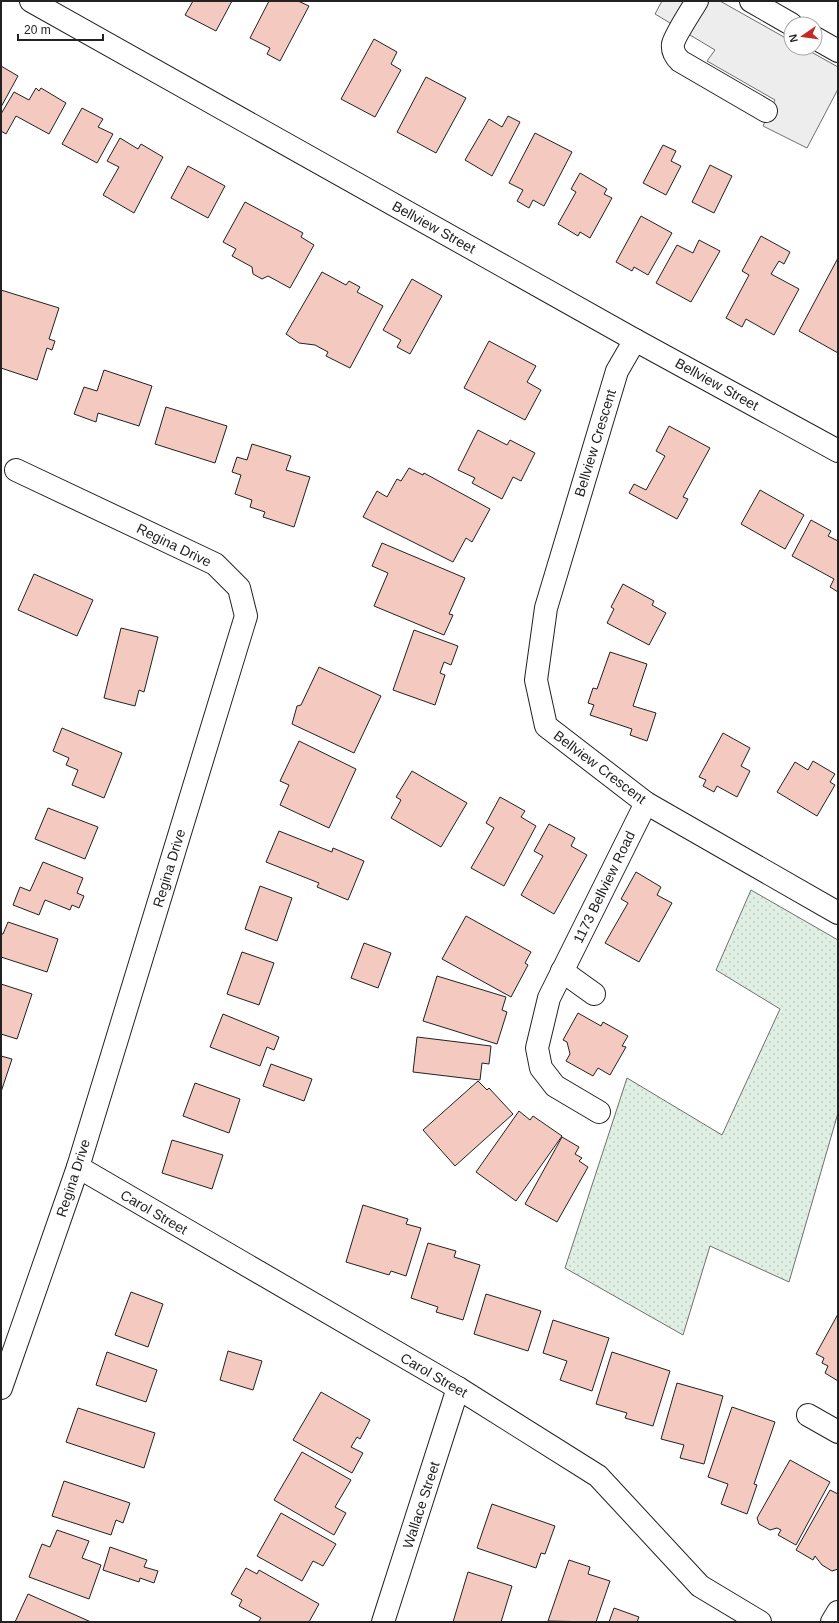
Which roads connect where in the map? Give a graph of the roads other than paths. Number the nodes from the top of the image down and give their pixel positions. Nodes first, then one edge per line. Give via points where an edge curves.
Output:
1 (31, 1) edge
2 (697, 1) edge
3 (751, 1) edge
4 (783, 19) edge
5 (823, 43) edge
6 (838, 51) edge
7 (766, 111) dead end
8 (635, 340) junction
9 (838, 451) edge
10 (16, 470) dead end
11 (646, 803) junction
12 (838, 913) edge
13 (562, 971) junction
14 (594, 994) dead end
15 (599, 1112) dead end
16 (78, 1167) junction
17 (1, 1388) edge
18 (458, 1388) junction
19 (808, 1415) dead end
20 (838, 1432) edge
21 (838, 1612) edge
22 (383, 1622) edge
23 (760, 1622) edge
24 (832, 1622) edge

1 - 8 street, Bellview Street
2 - 7 street via 675,38 675,56 680,62
3 - 4 street
5 - 6 street
8 - 9 street, Bellview Street
8 - 11 street, Bellview Crescent via 617,371 546,608 536,680 546,726
10 - 16 street, Regina Drive via 215,564 239,588 246,616
11 - 12 street, Bellview Crescent
11 - 13 street, 1173 Bellview Road
13 - 14 street
13 - 15 street, 1173 Bellview Road via 549,998 537,1048 541,1068 555,1086
16 - 17 street, Regina Drive
16 - 18 street, Carol Street
18 - 22 street, Wallace Street
18 - 23 street, Carol Street via 598,1476 700,1586
19 - 20 street
21 - 24 street

